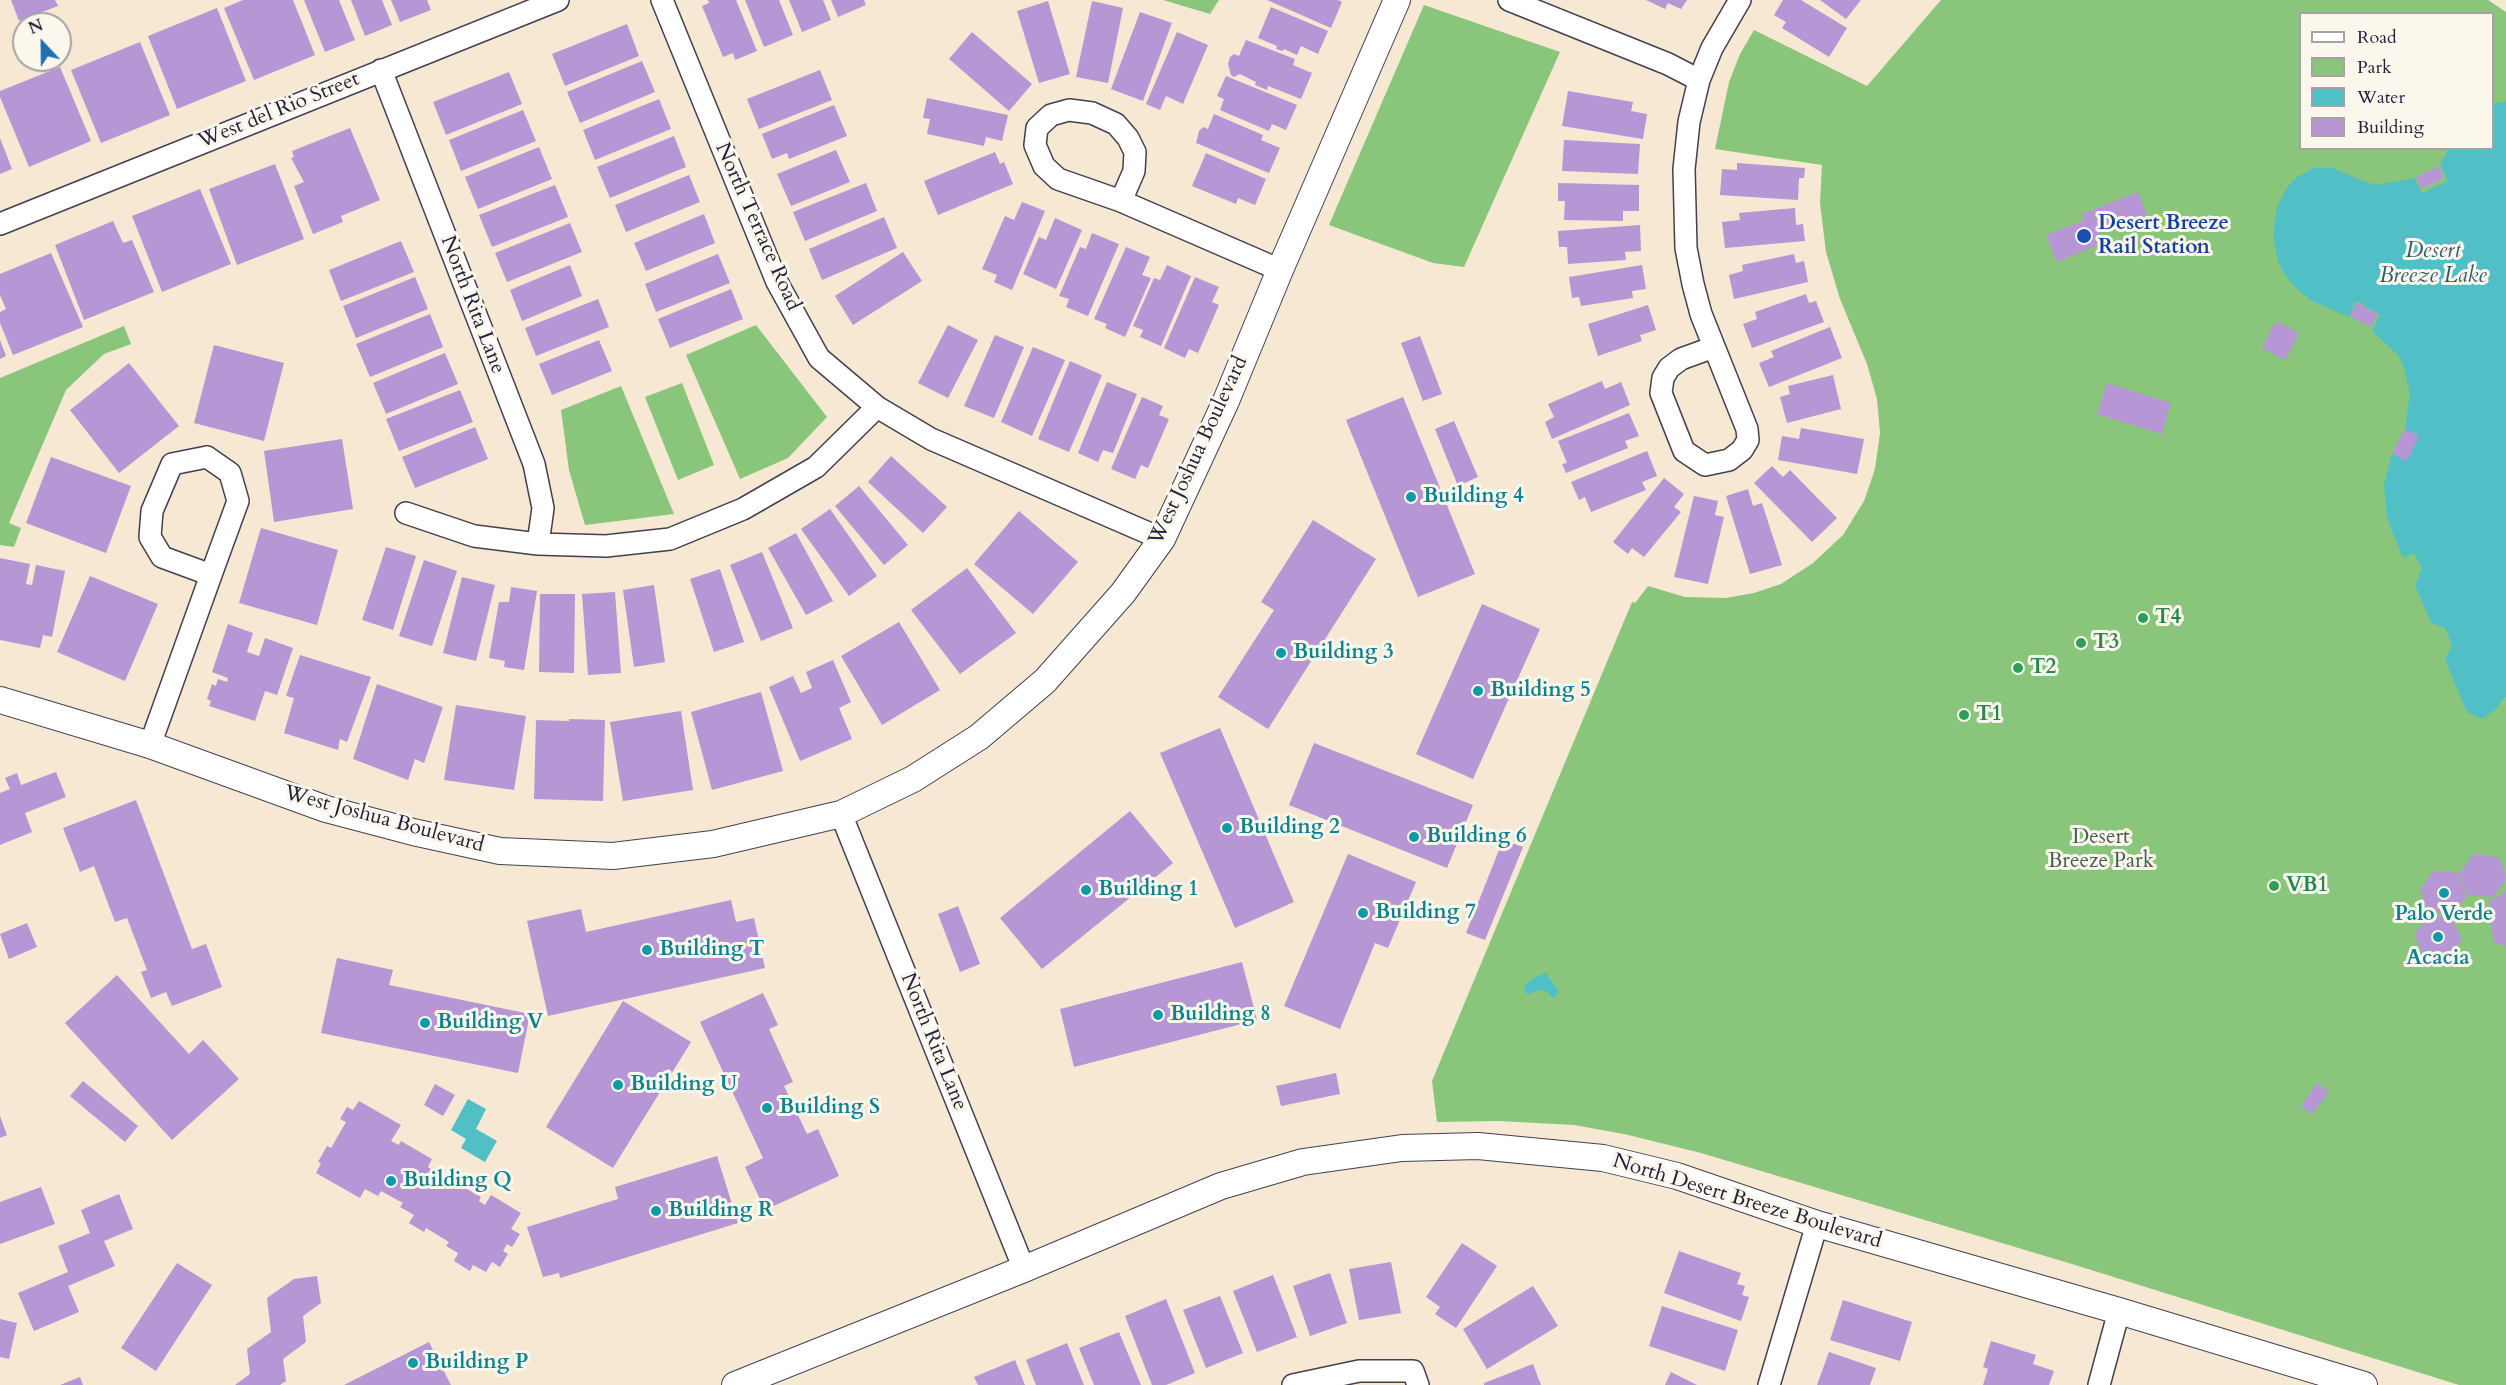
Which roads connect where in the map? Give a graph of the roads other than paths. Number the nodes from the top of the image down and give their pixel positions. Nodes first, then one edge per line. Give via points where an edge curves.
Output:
1 (558, 0) edge
2 (662, 0) edge
3 (1397, 0) edge
4 (1509, 0) edge
5 (1740, 0) edge
6 (381, 70) junction
7 (1699, 80) junction
8 (1121, 201) junction
9 (0, 224) edge
10 (1280, 270) junction
11 (1714, 347) junction
12 (877, 407) junction
13 (406, 513) dead end
14 (1162, 539) junction
15 (538, 544) junction
16 (211, 576) junction
17 (0, 699) edge
18 (150, 745) junction
19 (842, 814) junction
20 (1817, 1224) junction
21 (1024, 1269) junction
22 (2119, 1311) junction
23 (1415, 1378) edge
24 (735, 1385) edge
25 (1293, 1385) edge
26 (1769, 1385) edge
27 (2099, 1385) edge
28 (2364, 1385) edge

1 - 6 street, West del Rio Street
2 - 12 street, North Terrace Road via 777,282 819,358
3 - 10 street, West Joshua Boulevard
4 - 7 street
5 - 7 street via 1712,48
6 - 9 street, West del Rio Street
6 - 15 street, North Rita Lane via 534,464 543,508
7 - 11 street via 1689,122 1684,215 1693,284
8 - 8 street via 1058,179 1044,166 1035,145 1037,128 1051,115 1069,110 1092,113 1116,124 1134,152 1134,171
8 - 10 street
10 - 14 street, West Joshua Boulevard via 1226,401
11 - 11 street via 1681,359 1669,368 1661,393 1684,451 1705,465 1729,460 1748,440
12 - 14 street, North Terrace Road via 931,439
12 - 15 street via 816,467 743,509 670,539 606,546
13 - 15 street via 474,536
14 - 19 street, West Joshua Boulevard via 1123,592 1045,681 979,737 913,779
16 - 16 street via 238,501 230,473 207,456 172,464 153,511 150,537 162,557
16 - 18 street
17 - 18 street, West Joshua Boulevard
18 - 19 street, West Joshua Boulevard via 326,809 500,851 613,856 713,844
19 - 21 street, North Rita Lane
20 - 21 street, North Desert Breeze Boulevard via 1677,1176 1603,1158 1478,1146 1402,1148 1303,1162 1221,1186
20 - 22 street, North Desert Breeze Boulevard
20 - 26 street
21 - 24 street, North Desert Breeze Boulevard
22 - 27 street
22 - 28 street, North Desert Breeze Boulevard
23 - 25 street via 1359,1371

